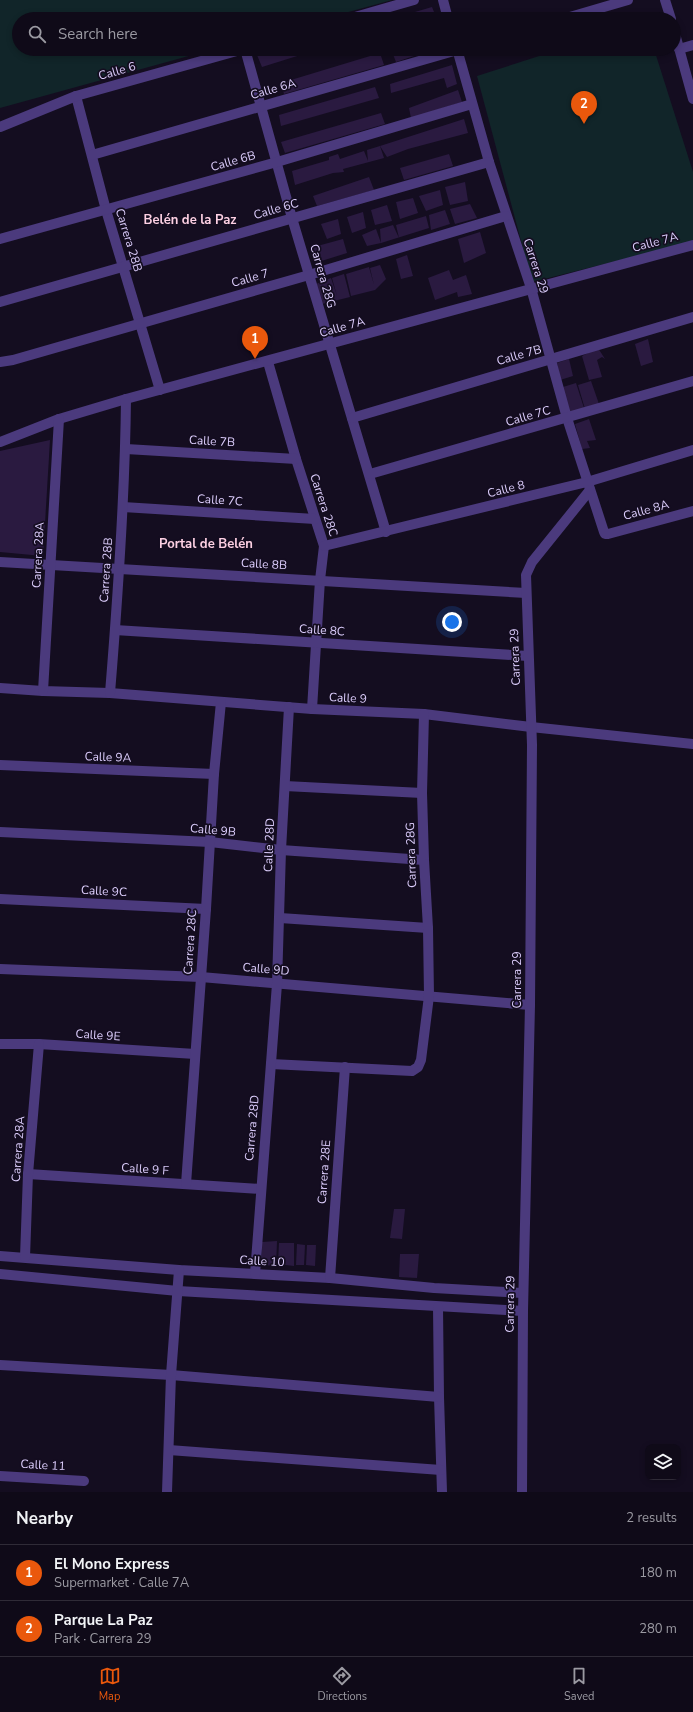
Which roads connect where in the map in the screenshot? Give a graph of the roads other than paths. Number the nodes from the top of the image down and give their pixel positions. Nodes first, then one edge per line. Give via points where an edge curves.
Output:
1 (414, 0) edge
2 (443, 0) edge
3 (628, 0) edge
4 (665, 0) edge
5 (372, 12) edge
6 (446, 12) edge
7 (587, 12) edge
8 (669, 12) edge
9 (693, 45) edge
10 (681, 48) edge
11 (219, 56) edge
12 (246, 56) edge
13 (435, 56) edge
14 (461, 56) edge
15 (681, 56) edge
16 (76, 96) junction
17 (693, 98) edge
18 (472, 104) junction
19 (260, 106) junction
20 (0, 127) edge
21 (92, 155) junction
22 (277, 162) junction
23 (489, 162) junction
24 (106, 210) junction
25 (506, 216) junction
26 (292, 218) junction
27 (0, 239) edge
28 (693, 245) edge
29 (124, 267) junction
30 (309, 275) junction
31 (531, 288) junction
32 (0, 302) edge
33 (693, 317) edge
34 (140, 324) junction
35 (329, 343) junction
36 (551, 359) junction
37 (0, 362) edge
38 (268, 362) junction
39 (693, 381) edge
40 (160, 390) junction
41 (126, 399) junction
42 (352, 418) junction
43 (567, 418) junction
44 (59, 419) junction
45 (0, 442) edge
46 (126, 449) junction
47 (693, 450) edge
48 (296, 459) junction
49 (370, 474) junction
50 (589, 486) junction
51 (123, 507) junction
52 (693, 511) edge
53 (315, 519) junction
54 (386, 532) junction
55 (605, 534) joint
56 (324, 546) junction
57 (0, 562) edge
58 (51, 565) junction
59 (120, 570) junction
60 (320, 580) junction
61 (526, 593) junction
62 (115, 630) junction
63 (317, 642) junction
64 (528, 656) junction
65 (0, 688) edge
66 (43, 692) junction
67 (110, 693) junction
68 (221, 702) junction
69 (289, 707) junction
70 (312, 709) junction
71 (424, 714) junction
72 (531, 727) junction
73 (693, 744) edge
74 (0, 765) edge
75 (214, 774) junction
76 (285, 786) junction
77 (422, 793) junction
78 (0, 832) edge
79 (210, 842) junction
80 (281, 850) junction
81 (424, 860) junction
82 (0, 899) edge
83 (206, 909) junction
84 (280, 918) junction
85 (428, 928) junction
86 (0, 969) edge
87 (201, 977) junction
88 (277, 984) junction
89 (429, 996) junction
90 (530, 1004) junction
91 (0, 1044) edge
92 (39, 1044) junction
93 (195, 1054) junction
94 (271, 1064) junction
95 (345, 1067) junction
96 (28, 1174) junction
97 (186, 1184) junction
98 (260, 1189) junction
99 (0, 1256) edge
100 (25, 1257) junction
101 (179, 1270) junction
102 (0, 1274) edge
103 (254, 1274) junction
104 (330, 1278) junction
105 (178, 1291) junction
106 (523, 1293) junction
107 (438, 1307) junction
108 (523, 1311) junction
109 (0, 1365) edge
110 (171, 1375) junction
111 (439, 1397) junction
112 (169, 1450) junction
113 (441, 1470) junction
114 (0, 1476) edge
115 (84, 1481) dead end
116 (167, 1492) edge
117 (442, 1492) edge
118 (522, 1492) edge

1 - 5 street
2 - 6 street
3 - 7 street
4 - 8 street
9 - 10 street
11 - 16 street, Calle 6
12 - 19 street, Carrera 28G
13 - 19 street, Calle 6A
14 - 18 street, Carrera 29
15 - 17 street
16 - 20 street, Calle 6
16 - 21 street, Carrera 28B
18 - 22 street, Calle 6B
18 - 23 street, Carrera 29
19 - 21 street, Calle 6A
19 - 22 street, Carrera 28G
21 - 24 street, Carrera 28B
22 - 24 street, Calle 6B
22 - 26 street, Carrera 28G
23 - 25 street, Carrera 29
23 - 26 street, Calle 6C
24 - 27 street, Calle 6B
24 - 29 street, Carrera 28B
25 - 30 street, Calle 7
25 - 31 street, Carrera 29
26 - 29 street, Calle 6C
26 - 30 street, Carrera 28G
28 - 31 street, Calle 7A
29 - 32 street, Calle 6C
29 - 34 street, Carrera 28B
30 - 34 street, Calle 7
30 - 35 street, Carrera 28G
31 - 35 street, Calle 7A
31 - 36 street, Carrera 29
33 - 36 street, Calle 7B
34 - 37 street, Calle 7
34 - 40 street, Carrera 28B
35 - 38 street, Calle 7A
35 - 42 street, Carrera 28G
36 - 42 street, Calle 7B
36 - 43 street, Carrera 29
38 - 40 street, Calle 7A
38 - 48 street, Carrera 28C
39 - 43 street, Calle 7C
40 - 41 street, Calle 7A
41 - 44 street, Calle 7A
41 - 46 street, Carrera 28B
42 - 49 street, Carrera 28G
43 - 49 street, Calle 7C
43 - 50 street, Carrera 29
44 - 45 street, Calle 7A
44 - 58 street, Carrera 28A
46 - 48 street, Calle 7B
46 - 51 street, Carrera 28B
47 - 50 street, Calle 8
48 - 53 street, Carrera 28C
49 - 54 street, Carrera 28G
50 - 54 street, Calle 8
50 - 55 street, Carrera 29
50 - 61 street, Carrera 29 via 532,562 526,575
51 - 53 street, Calle 7C
51 - 59 street, Carrera 28B
52 - 55 street, Calle 8A
53 - 56 street, Carrera 28C
54 - 56 street, Calle 8
56 - 60 street, Carrera 28C
57 - 58 street, Calle 8B
58 - 59 street, Calle 8B
58 - 66 street, Carrera 28A
59 - 60 street, Calle 8B
59 - 62 street, Carrera 28B
60 - 61 street, Calle 8B
60 - 63 street, Carrera 28C
61 - 64 street, Carrera 29
62 - 63 street, Calle 8C
62 - 67 street, Carrera 28B
63 - 64 street, Calle 8C
63 - 70 street, Carrera 28C
64 - 72 street, Carrera 29
65 - 66 street, Calle 9
66 - 67 street, Calle 9
67 - 68 street, Calle 9
68 - 69 street, Calle 9
68 - 75 street, Carrera 28C
69 - 70 street, Calle 9
69 - 76 street, Calle 28D
70 - 71 street, Calle 9
71 - 72 street, Calle 9
71 - 77 street, Carrera 28G
72 - 73 street, Calle 9
72 - 90 street, Carrera 29
74 - 75 street, Calle 9A
75 - 79 street, Carrera 28C
76 - 77 street
76 - 80 street, Calle 28D
77 - 81 street, Carrera 28G
78 - 79 street, Calle 9B
79 - 80 street, Calle 9B
79 - 83 street, Carrera 28C
80 - 81 street, Calle 9B
80 - 84 street, Calle 28D
81 - 85 street, Carrera 28G
82 - 83 street, Calle 9C
83 - 87 street, Carrera 28C
84 - 85 street
84 - 88 street, Calle 28D
85 - 89 street, Carrera 28G
86 - 87 street, Calle 9D
87 - 88 street, Calle 9D
87 - 93 street, Carrera 28C
88 - 89 street, Calle 9D
88 - 94 street, Carrera 28D
89 - 90 street, Calle 9D
89 - 95 street, Carrera 28G via 418,1067 412,1071
90 - 106 street, Carrera 29
91 - 92 street, Calle 9E
92 - 93 street, Calle 9E
92 - 96 street, Carrera 28A
93 - 97 street, Carrera 28C
94 - 95 street
94 - 98 street, Carrera 28D
95 - 104 street, Carrera 28E
96 - 97 street, Calle 9 F
96 - 100 street, Carrera 28A
97 - 98 street, Calle 9 F
98 - 103 street, Carrera 28D
99 - 100 street, Calle 10
100 - 101 street, Calle 10
101 - 103 street, Calle 10
101 - 105 street
102 - 105 street
103 - 104 street, Calle 10
104 - 106 street, Calle 10
105 - 107 street
105 - 110 street
106 - 108 street, Carrera 29
107 - 108 street
107 - 111 street
108 - 118 street, Carrera 29
109 - 110 street
110 - 111 street
110 - 112 street
111 - 113 street
112 - 113 street
112 - 116 street
113 - 117 street
114 - 115 street, Calle 11

